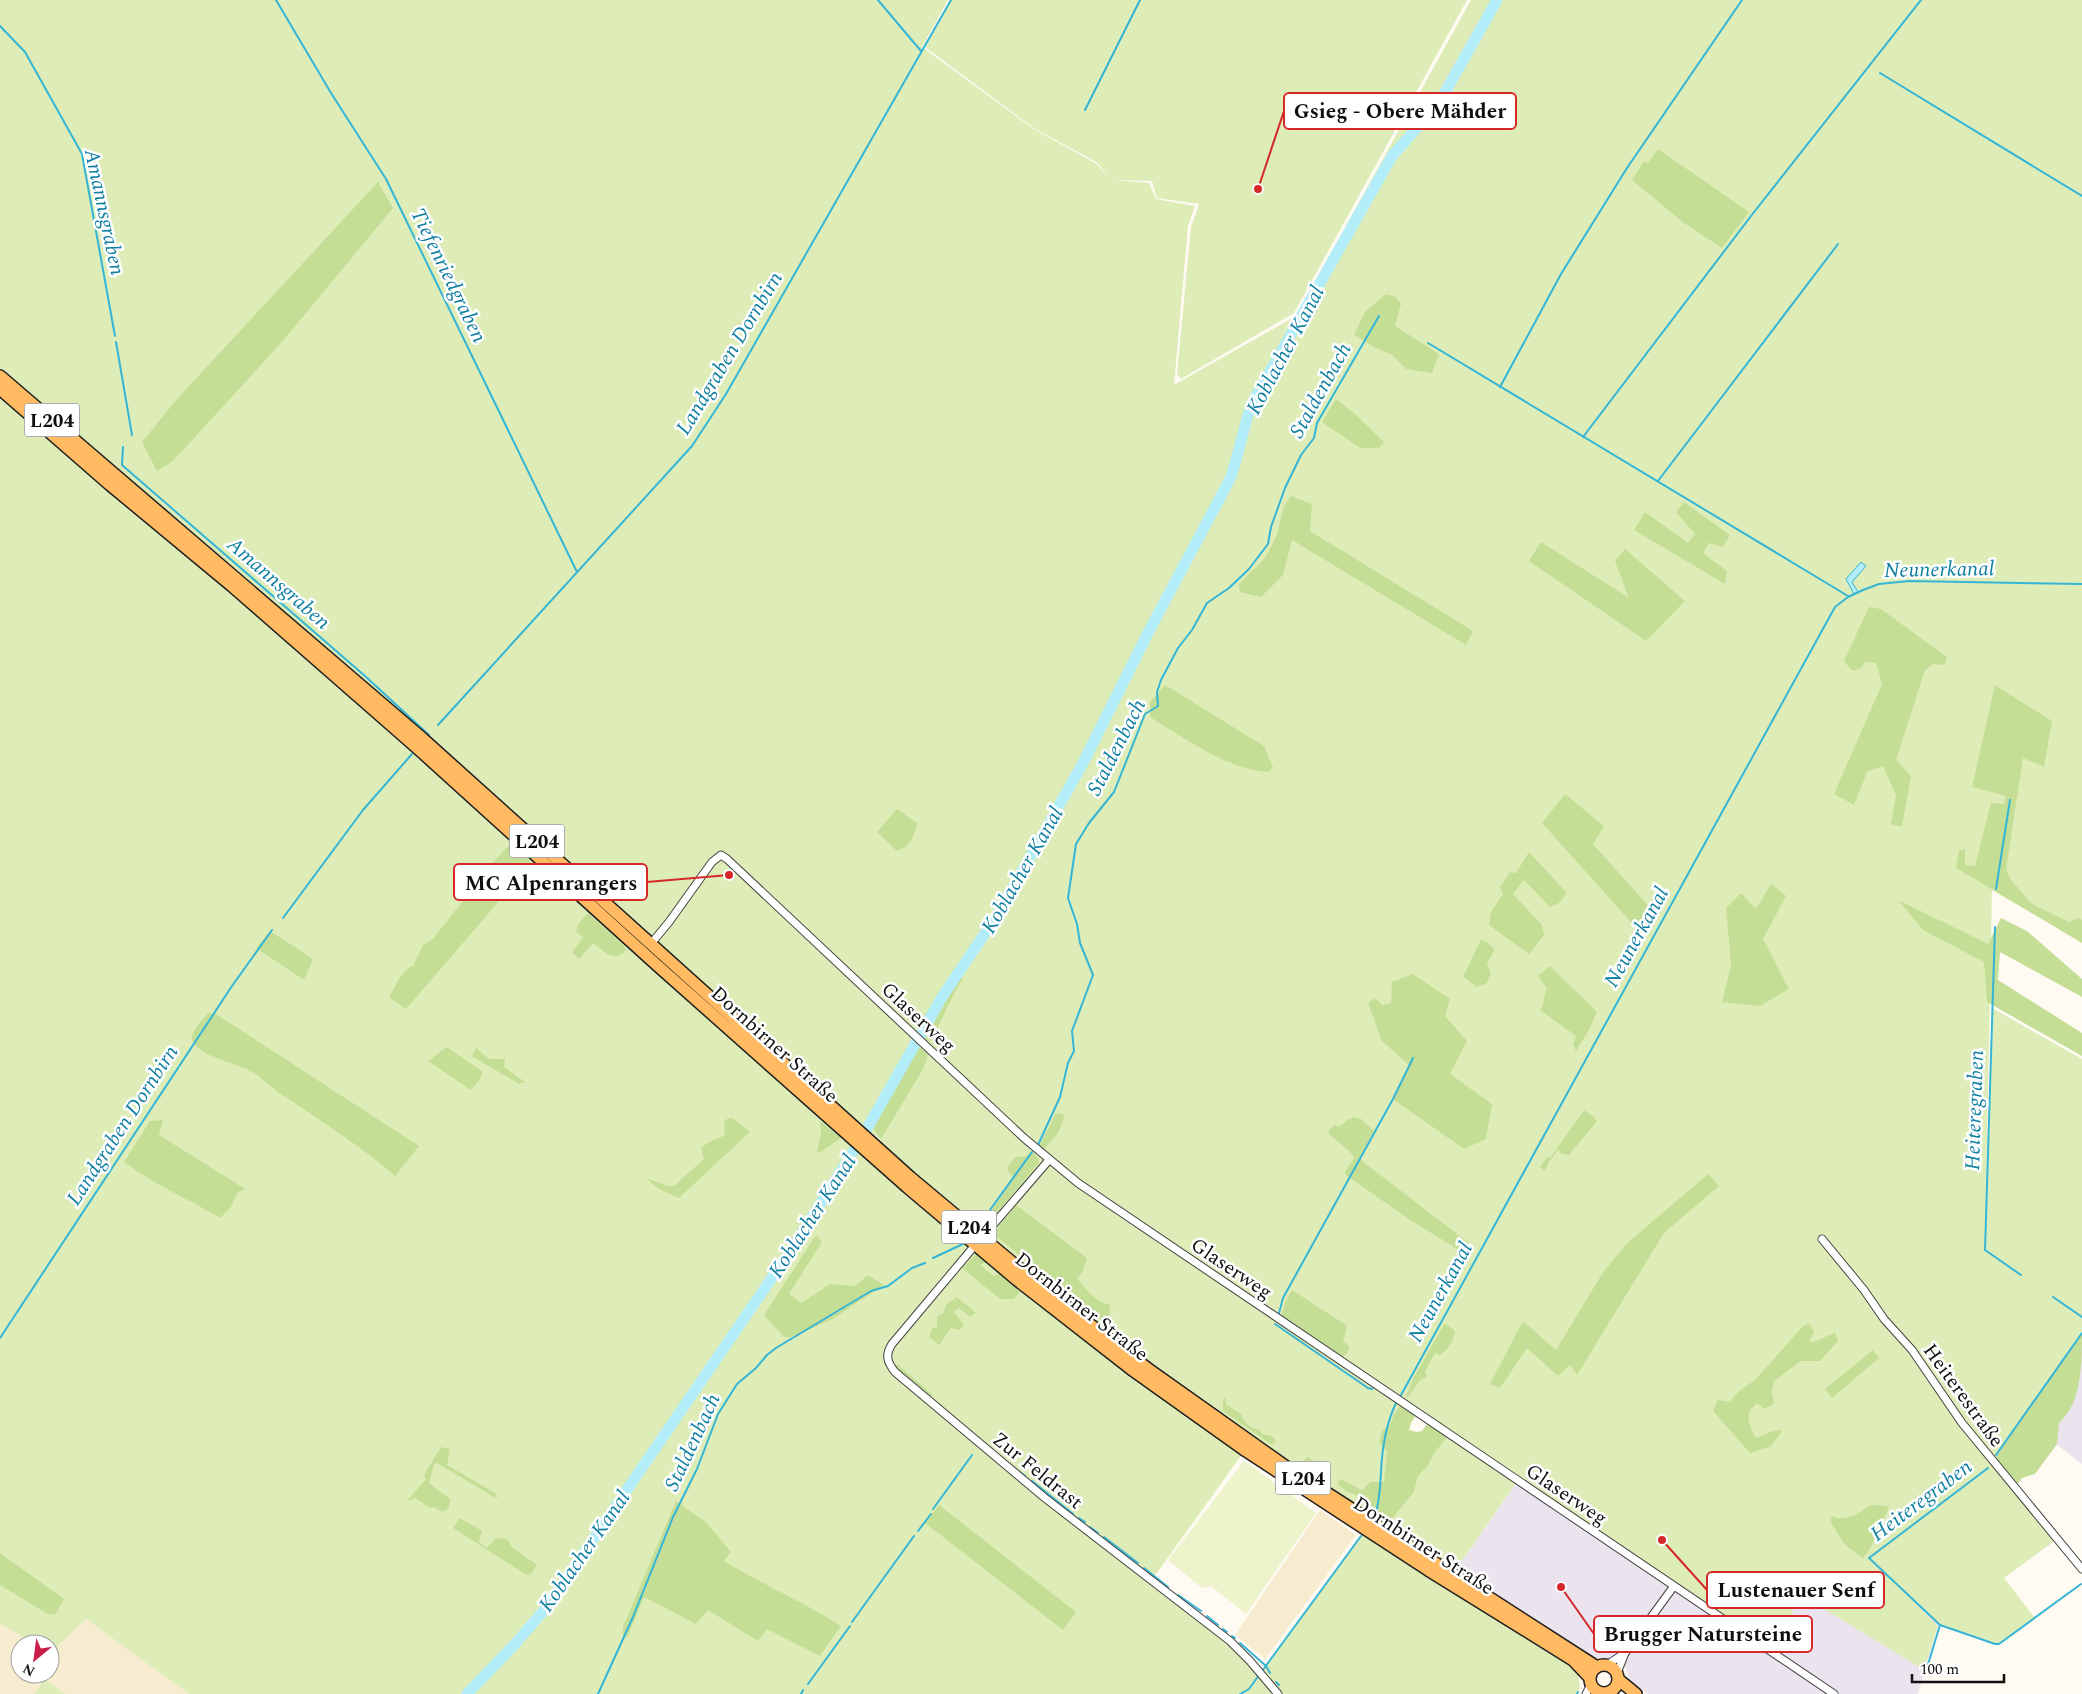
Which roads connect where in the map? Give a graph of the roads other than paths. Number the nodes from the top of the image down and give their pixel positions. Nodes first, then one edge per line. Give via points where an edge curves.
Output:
1 (0, 376) edge
2 (0, 389) edge
3 (419, 742) junction
4 (651, 943) junction
5 (643, 952) junction
6 (842, 1122) junction
7 (873, 1150) junction
8 (1049, 1160) junction
9 (986, 1233) dead end
10 (1822, 1239) dead end
11 (971, 1250) dead end
12 (2082, 1569) edge
13 (1674, 1586) junction
14 (1625, 1653) junction
15 (1602, 1666) junction
16 (1618, 1676) junction
17 (1589, 1685) edge
18 (1608, 1693) edge
19 (1278, 1694) edge
20 (1636, 1694) edge
21 (1834, 1694) edge

1 - 3 main road, L204
2 - 3 main road, L204
3 - 4 main road, Dornbirner Straße / L204
3 - 5 main road, Dornbirner Straße / L204
4 - 5 street
4 - 6 main road, Dornbirner Straße / L204
4 - 8 street, Glaserweg via 720,855
5 - 6 main road, Dornbirner Straße / L204
6 - 7 main road, Dornbirner Straße / L204
7 - 15 main road, Dornbirner Straße / L204 via 1044,1289 1186,1397 1331,1496
7 - 17 main road, Dornbirner Straße / L204 via 983,1252 1131,1369 1309,1494 1573,1660
8 - 9 street
8 - 13 street, Glaserweg via 1084,1187
10 - 12 street, Heiterestraße via 1912,1350 1962,1423
11 - 19 street, Zur Feldrast via 892,1344 888,1350 888,1364 1000,1461 1230,1641
13 - 14 street, Dornbirner Straße
13 - 21 street, Glaserweg
14 - 15 street, Dornbirner Straße
14 - 16 street, Dornbirner Straße
15 - 16 main road, Dornbirner Straße / L204 via 1613,1668
15 - 17 main road, Dornbirner Straße via 1594,1670
16 - 18 main road, Dornbirner Straße / L204 via 1616,1689
16 - 20 main road, Dornbirner Straße / L204
17 - 18 main road, Dornbirner Straße / L204

